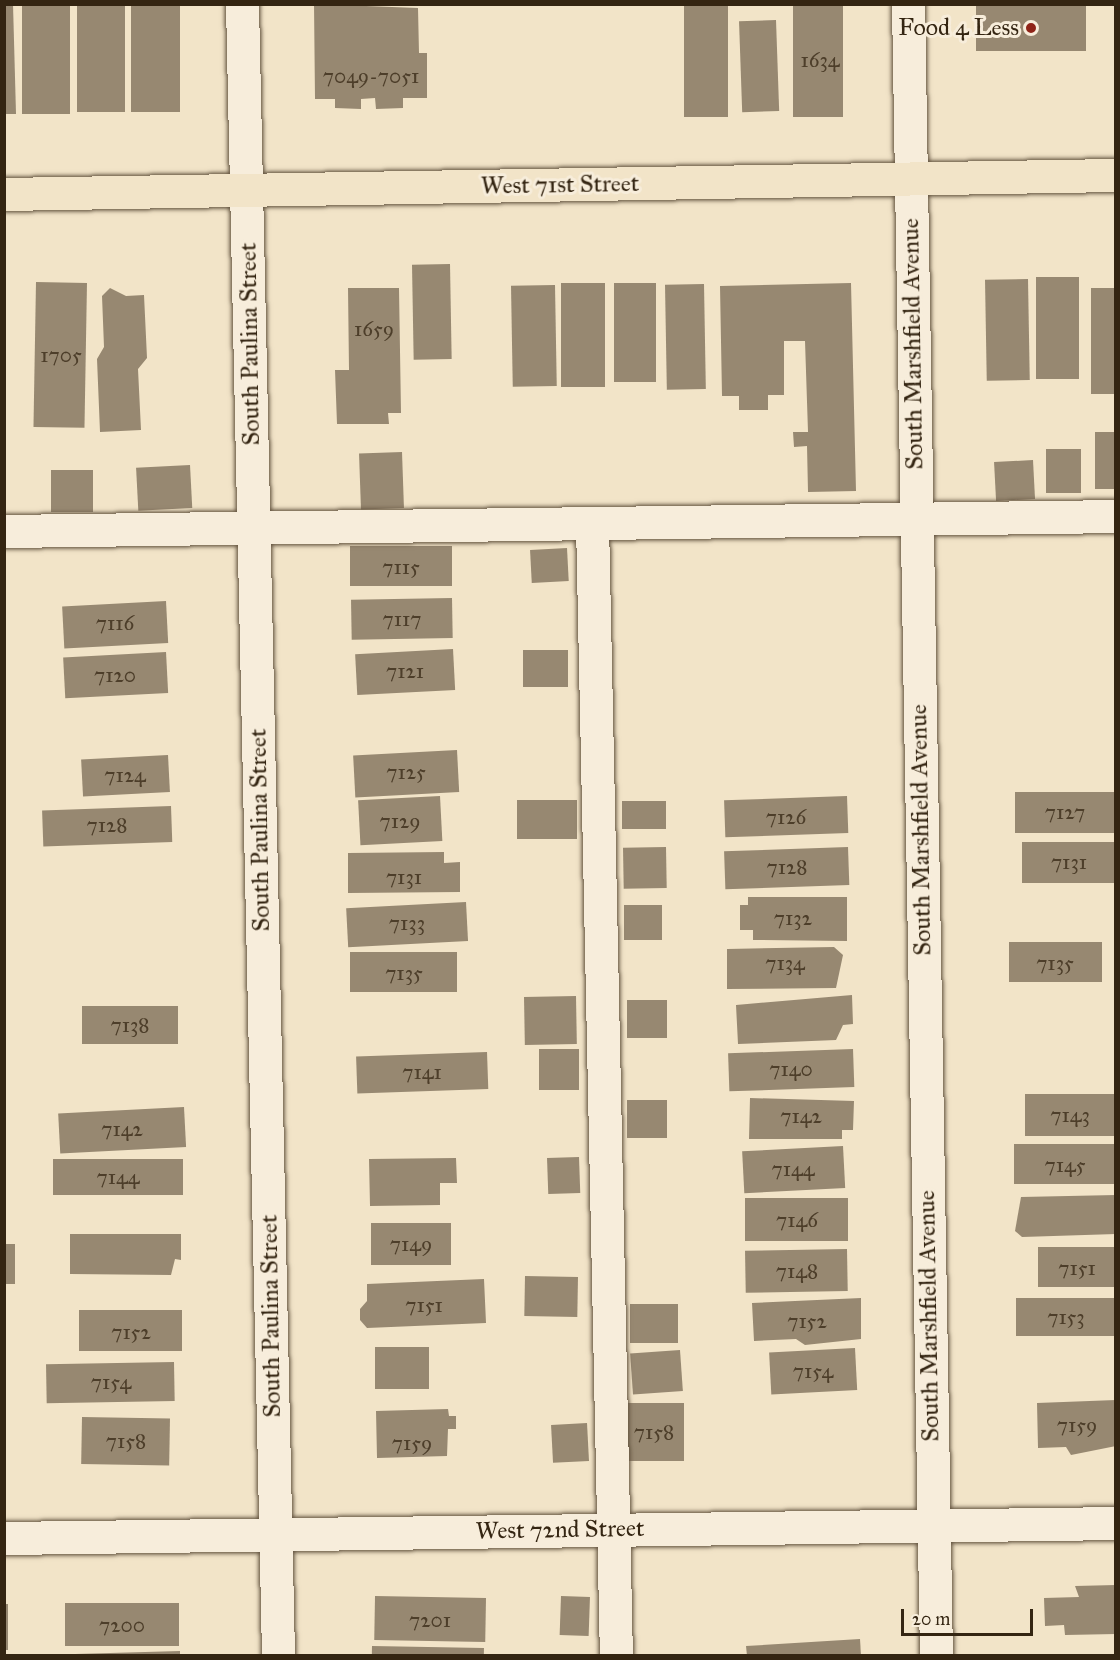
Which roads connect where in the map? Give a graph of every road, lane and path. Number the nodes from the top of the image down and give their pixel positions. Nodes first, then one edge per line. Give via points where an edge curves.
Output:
1 (242, 4) edge
2 (908, 4) edge
3 (1116, 176) edge
4 (911, 179) junction
5 (247, 190) junction
6 (4, 194) edge
7 (1116, 516) edge
8 (916, 519) junction
9 (592, 524) junction
10 (254, 528) junction
11 (4, 531) edge
12 (1116, 1523) edge
13 (933, 1525) junction
14 (613, 1530) junction
15 (275, 1534) junction
16 (4, 1538) edge
17 (278, 1656) edge
18 (616, 1656) edge
19 (936, 1656) edge

1 - 5 street, South Paulina Street
2 - 4 street, South Marshfield Avenue
3 - 4 main road, West 71st Street
4 - 5 main road, West 71st Street
4 - 8 street, South Marshfield Avenue
5 - 6 main road, West 71st Street
5 - 10 street, South Paulina Street
7 - 8 street
8 - 9 street
8 - 13 street, South Marshfield Avenue
9 - 10 street
9 - 14 street
10 - 11 street
10 - 15 street, South Paulina Street
12 - 13 street, West 72nd Street
13 - 14 street, West 72nd Street
13 - 19 street, South Marshfield Avenue
14 - 15 street, West 72nd Street
14 - 18 street
15 - 16 street, West 72nd Street
15 - 17 street, South Paulina Street

